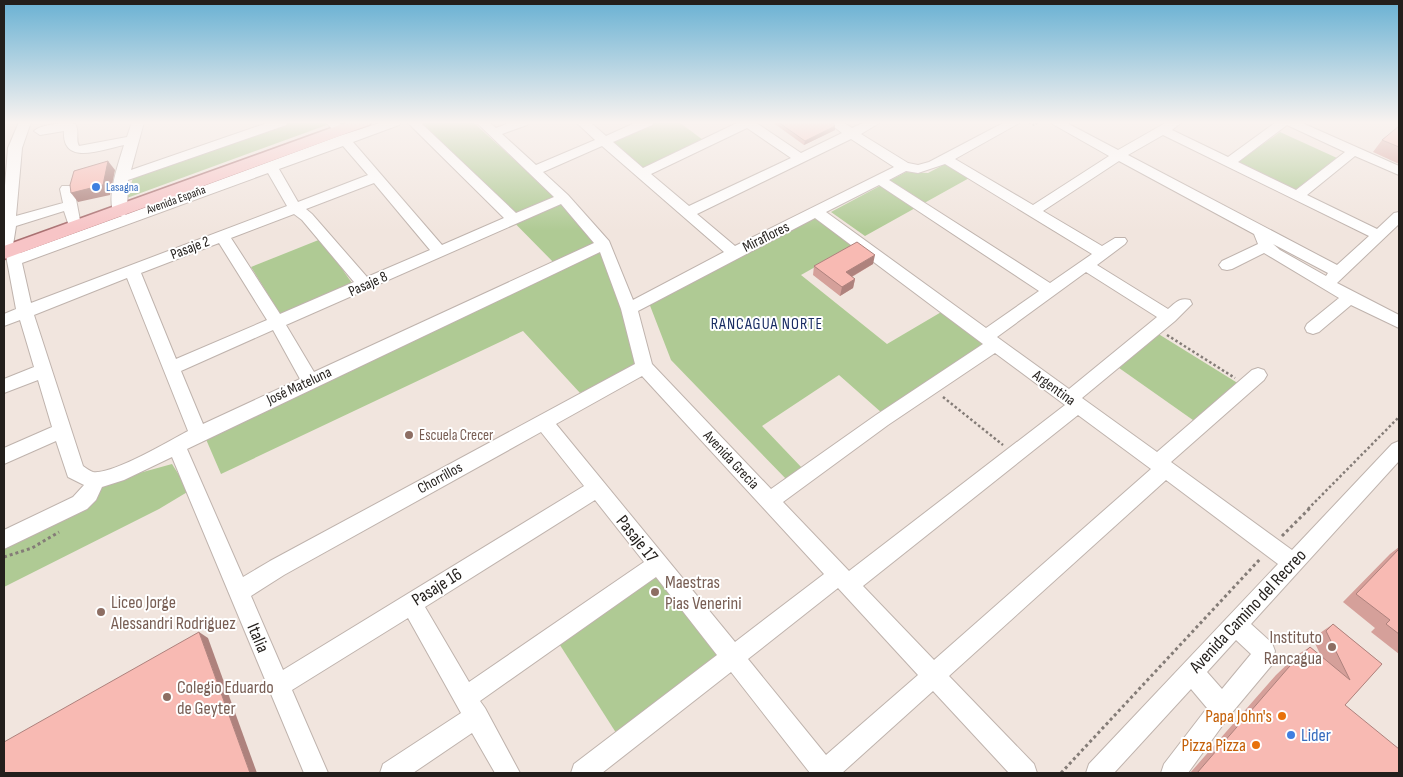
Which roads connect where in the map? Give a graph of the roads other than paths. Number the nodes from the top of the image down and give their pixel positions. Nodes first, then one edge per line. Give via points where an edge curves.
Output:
1 (14, 158) edge
2 (128, 158) edge
3 (177, 158) edge
4 (255, 158) edge
5 (260, 158) edge
6 (286, 158) edge
7 (363, 158) edge
8 (451, 158) edge
9 (520, 158) edge
10 (563, 158) edge
11 (624, 158) edge
12 (675, 158) edge
13 (800, 158) edge
14 (891, 158) edge
15 (1115, 158) edge
16 (1122, 158) edge
17 (1221, 158) edge
18 (1234, 158) edge
19 (1345, 158) edge
20 (1370, 158) edge
21 (946, 159) joint
22 (1229, 162) junction
23 (271, 167) junction
24 (904, 167) junction
25 (534, 171) junction
26 (1399, 171) edge
27 (641, 174) junction
28 (123, 177) junction
29 (376, 177) junction
30 (879, 179) junction
31 (66, 189) dead end
32 (1298, 196) junction
33 (563, 198) junction
34 (119, 208) junction
35 (295, 208) junction
36 (1034, 211) junction
37 (72, 212) junction
38 (816, 212) junction
39 (687, 213) junction
40 (1399, 216) edge
41 (514, 219) junction
42 (9, 222) junction
43 (1378, 235) junction
44 (222, 236) junction
45 (1264, 239) junction
46 (1120, 241) dead end
47 (604, 244) junction
48 (8, 250) edge
49 (440, 251) junction
50 (734, 253) junction
51 (1102, 253) junction
52 (1086, 265) junction
53 (1227, 265) dead end
54 (132, 271) junction
55 (1340, 272) junction
56 (1327, 284) junction
57 (365, 285) junction
58 (1050, 291) junction
59 (1350, 297) junction
60 (1184, 304) dead end
61 (629, 310) junction
62 (25, 312) junction
63 (4, 320) edge
64 (1162, 322) junction
65 (1399, 322) edge
66 (277, 323) junction
67 (1313, 328) dead end
68 (990, 340) junction
69 (644, 367) junction
70 (171, 368) junction
71 (44, 370) junction
72 (1252, 380) road end
73 (310, 381) junction
74 (4, 386) edge
75 (1073, 402) junction
76 (544, 422) junction
77 (63, 430) junction
78 (198, 434) junction
79 (177, 446) junction
80 (1399, 449) edge
81 (4, 456) edge
82 (1161, 466) junction
83 (96, 480) junction
84 (597, 488) junction
85 (770, 501) junction
86 (4, 540) edge
87 (1293, 563) junction
88 (658, 564) junction
89 (844, 580) junction
90 (239, 592) junction
91 (411, 603) junction
92 (1235, 624) junction
93 (732, 657) junction
94 (1191, 672) junction
95 (933, 675) junction
96 (278, 686) junction
97 (471, 707) junction
98 (1222, 707) junction
99 (316, 773) edge
100 (392, 773) edge
101 (508, 773) edge
102 (582, 773) edge
103 (825, 773) edge
104 (1025, 773) edge
105 (1098, 773) edge
106 (1172, 773) edge

1 - 42 street
2 - 28 street
3 - 28 street
4 - 34 main road, Avenida España
5 - 34 main road, Avenida España
6 - 23 street, Avenida España
7 - 29 street
8 - 41 street
9 - 25 street, Avenida Grecia
10 - 25 street
11 - 27 street
12 - 27 street
13 - 39 street
14 - 24 street
15 - 36 street
16 - 45 street
17 - 22 street
18 - 22 street
19 - 32 street
20 - 26 street
21 - 24 street, Miraflores via 924,168
21 - 36 street
22 - 32 street
23 - 35 street
23 - 48 street, Avenida España
24 - 30 street, Miraflores
25 - 33 street, Avenida Grecia
27 - 39 street
28 - 34 street
29 - 35 street, Pasaje 2
29 - 49 street
30 - 38 street, Miraflores
30 - 58 street
31 - 37 street
32 - 43 street
33 - 41 street, Pasaje 8
33 - 47 street, Avenida Grecia
34 - 37 main road, Avenida España
34 - 48 main road, Avenida España
35 - 44 street, Pasaje 2
35 - 57 street
36 - 51 street
37 - 42 street
37 - 48 main road, Avenida España
38 - 50 street, Miraflores
38 - 68 street, Argentina
39 - 50 street
40 - 43 street
41 - 49 street, Pasaje 8
42 - 48 street
43 - 55 street
44 - 54 street, Pasaje 2
44 - 66 street
45 - 53 street
45 - 55 street
45 - 56 street via 1275,254
46 - 51 street
47 - 61 street, Avenida Grecia
47 - 73 street, José Mateluna
48 - 62 street
49 - 57 street, Pasaje 8
50 - 61 street, Miraflores
51 - 52 street
52 - 58 street
52 - 64 street
54 - 62 street, Pasaje 2
54 - 70 street
55 - 56 street
56 - 59 street
57 - 66 street, Pasaje 8
58 - 68 street
59 - 65 street
59 - 67 street
60 - 64 street
61 - 69 street, Avenida Grecia
62 - 63 street, Pasaje 2
62 - 71 street
64 - 75 street
66 - 70 street, Pasaje 8
66 - 73 street
68 - 75 street, Argentina
68 - 85 street via 931,388
69 - 76 street, Chorrillos
69 - 85 street, Avenida Grecia
70 - 78 street
71 - 74 street
71 - 77 street
72 - 82 street
73 - 78 street, José Mateluna
75 - 82 street, Argentina
75 - 89 street via 1016,455
76 - 84 street, Pasaje 17
76 - 90 street, Chorrillos via 276,568
77 - 81 street
77 - 83 street via 75,472
78 - 79 street, José Mateluna
79 - 83 street, José Mateluna
79 - 90 street, Italia
80 - 87 street, Avenida Camino del Recreo
82 - 87 street, Argentina
82 - 95 street
83 - 86 street via 80,503
84 - 88 street, Pasaje 17
84 - 91 street, Pasaje 16
85 - 89 street, Avenida Grecia
87 - 92 street, Avenida Camino del Recreo
88 - 93 street, Pasaje 17
88 - 97 street
89 - 93 street
89 - 95 street, Avenida Grecia
90 - 96 street, Italia
91 - 96 street, Pasaje 16
91 - 97 street
92 - 94 street, Avenida Camino del Recreo
92 - 98 street via 1260,646 1264,651 1263,658
93 - 102 street
93 - 103 street, Pasaje 17
94 - 98 street
94 - 105 street, Avenida Camino del Recreo
95 - 103 street
95 - 104 street, Avenida Grecia
96 - 99 street, Italia
97 - 100 street
97 - 101 street
98 - 106 street

